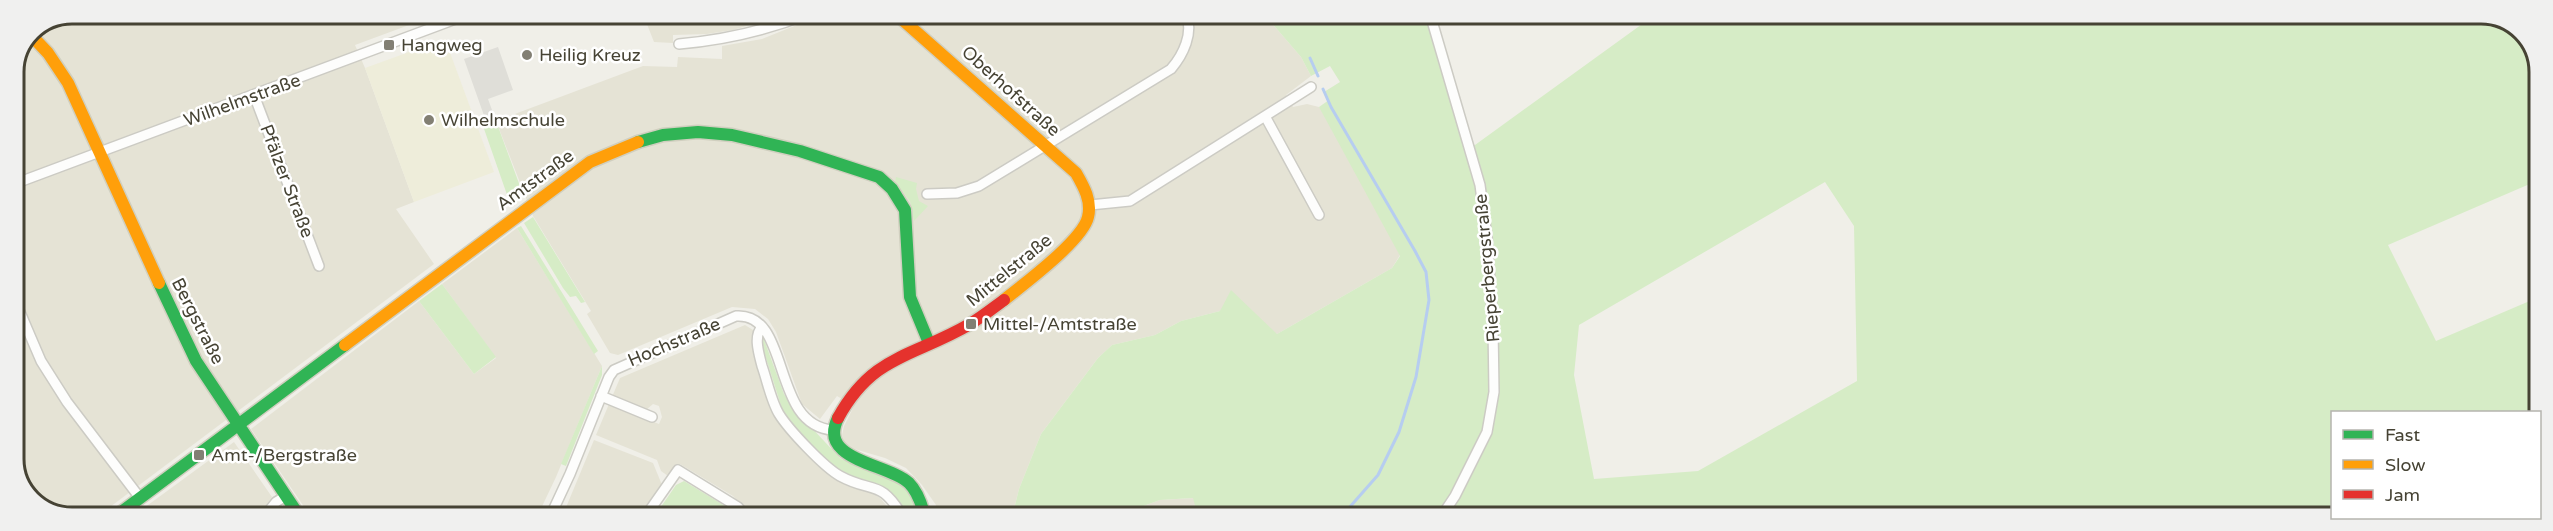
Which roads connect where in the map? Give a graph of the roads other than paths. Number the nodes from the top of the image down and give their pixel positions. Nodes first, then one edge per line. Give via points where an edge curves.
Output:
1 (441, 24) edge
2 (780, 24) edge
3 (907, 24) edge
4 (1186, 24) edge
5 (1433, 24) edge
6 (38, 38) edge
7 (679, 44) dead end
8 (1311, 87) dead end
9 (254, 95) junction
10 (1265, 116) junction
11 (1044, 145) junction
12 (98, 153) junction
13 (24, 180) edge
14 (927, 194) dead end
15 (1090, 205) junction
16 (1319, 215) dead end
17 (320, 266) dead end
18 (24, 322) edge
19 (762, 327) junction
20 (929, 343) junction
21 (601, 396) junction
22 (652, 417) dead end
23 (238, 426) junction
24 (833, 430) junction
25 (286, 496) junction
26 (141, 498) junction
27 (128, 507) edge
28 (272, 507) edge
29 (293, 507) edge
30 (555, 507) edge
31 (652, 507) edge
32 (738, 507) edge
33 (897, 507) edge
34 (922, 507) edge
35 (1448, 507) edge

1 - 9 street, Wilhelmstraße
2 - 7 street via 705,42
3 - 11 street, Oberhofstraße
4 - 11 street via 1182,56 1171,69
5 - 35 street, Rieperbergstraße via 1480,185 1494,326 1494,392 1487,432
6 - 12 street, Bergstraße via 68,83
8 - 10 street
9 - 12 street, Wilhelmstraße
9 - 17 street, Pfälzer Straße
10 - 15 street via 1130,201
10 - 16 street
11 - 14 street via 979,186 957,193
11 - 15 street, Oberhofstraße via 1076,173
12 - 13 street, Wilhelmstraße
12 - 23 street, Bergstraße via 182,335
15 - 20 street, Mittelstraße via 1086,226 1075,239 1017,289 971,324
18 - 26 street via 41,362 67,402
19 - 21 street, Hochstraße via 749,317 736,316 621,365 609,377
19 - 24 street via 797,407 817,426
19 - 33 street via 757,336 761,363 778,413 820,460 840,476 884,491
20 - 23 street, Amtstraße via 910,297 905,210 887,182 873,174 756,138 728,133 673,133 625,145 590,162
20 - 24 street, Mittelstraße via 885,362 854,392
21 - 22 street
21 - 30 street, Hochstraße
23 - 25 street, Bergstraße
23 - 26 street, Amtstraße
24 - 34 street via 835,441 849,456 889,469 909,483
25 - 28 street
25 - 29 street, Bergstraße
26 - 27 street, Amtstraße
31 - 32 street via 678,470

